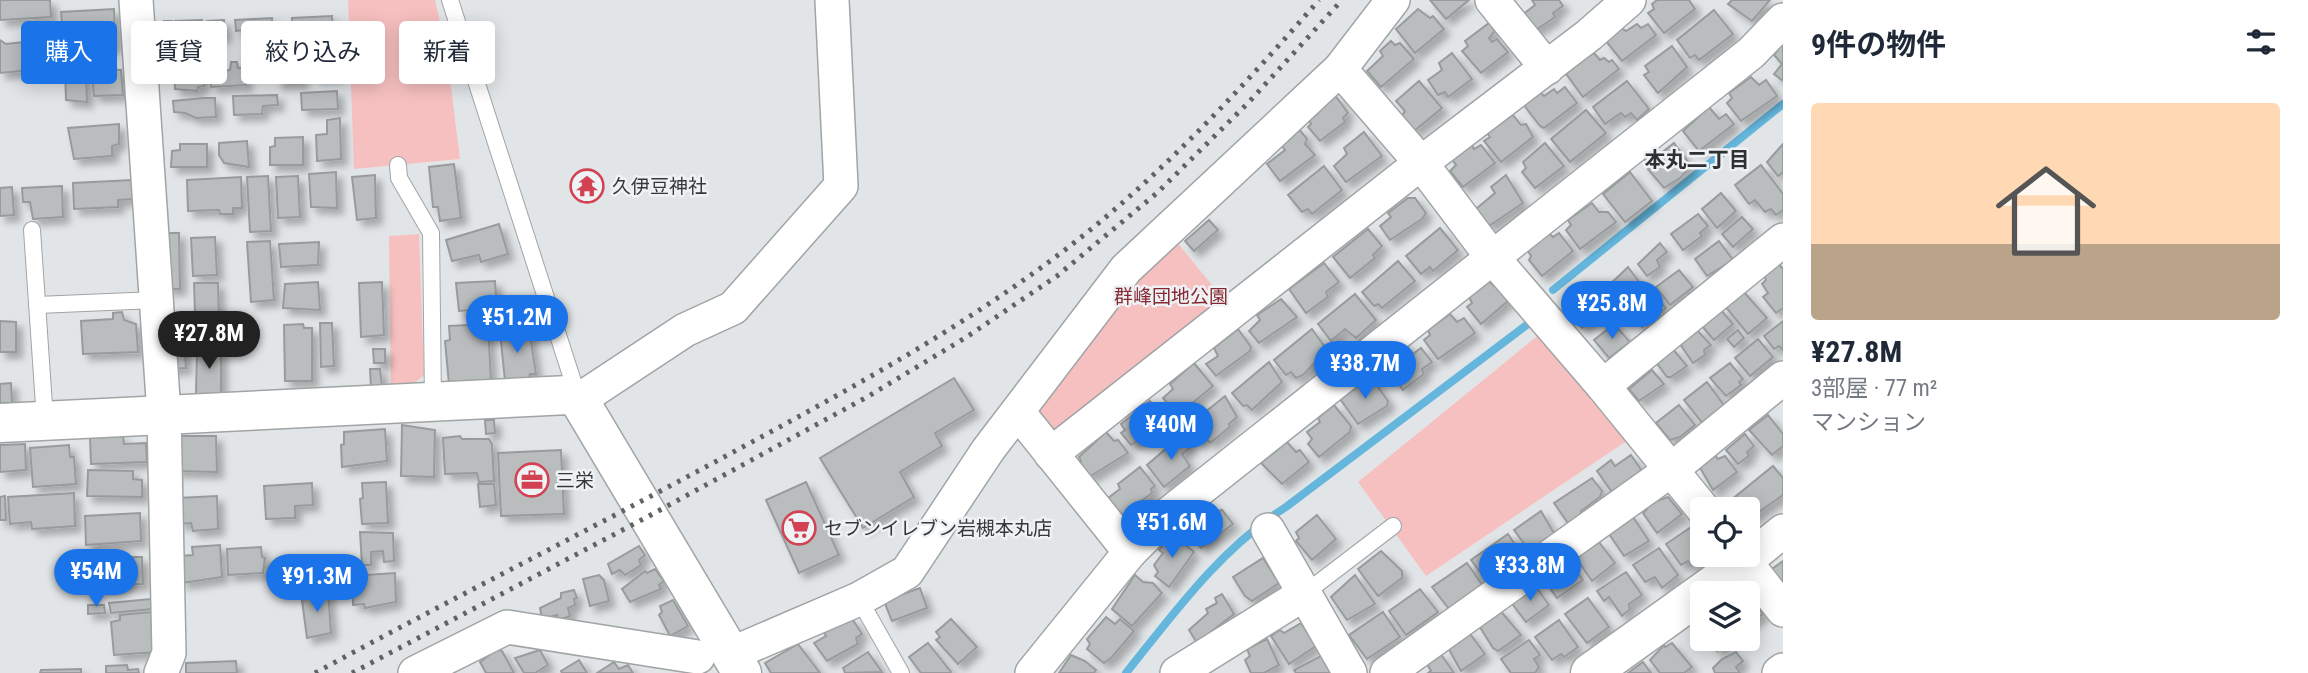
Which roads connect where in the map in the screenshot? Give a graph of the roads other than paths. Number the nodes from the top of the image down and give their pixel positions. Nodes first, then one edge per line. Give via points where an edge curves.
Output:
1 (136, 0) edge
2 (450, 0) edge
3 (832, 0) edge
4 (1393, 0) edge
5 (1492, 0) edge
6 (1629, 0) edge
7 (1783, 20) edge
8 (1547, 68) junction
9 (1340, 69) junction
10 (1421, 163) junction
11 (398, 165) dead end
12 (32, 230) dead end
13 (1783, 240) edge
14 (1492, 257) junction
15 (156, 300) junction
16 (37, 304) junction
17 (1783, 378) edge
18 (1603, 386) junction
19 (579, 400) junction
20 (433, 402) junction
21 (1018, 412) junction
22 (164, 414) junction
23 (45, 420) junction
24 (0, 423) edge
25 (1051, 454) junction
26 (1671, 470) junction
27 (1693, 497) edge
28 (1393, 526) dead end
29 (1268, 530) dead end
30 (1783, 530) edge
31 (1760, 546) edge
32 (1130, 552) junction
33 (1730, 567) edge
34 (1749, 567) edge
35 (1304, 594) junction
36 (859, 599) junction
37 (1783, 610) edge
38 (714, 660) edge
39 (161, 673) edge
40 (415, 673) edge
41 (901, 673) edge
42 (1032, 673) edge
43 (1177, 673) edge
44 (1350, 673) edge
45 (1387, 673) edge
46 (1590, 673) edge

1 - 15 street
2 - 19 lane
3 - 19 street via 841,186 733,308 685,330
4 - 9 street
5 - 8 street
6 - 8 street
7 - 14 street via 1751,53
8 - 10 street
9 - 10 street
9 - 21 street via 1126,269
10 - 14 street
10 - 25 street
11 - 20 lane via 399,178 431,233
12 - 16 lane
13 - 18 street
14 - 18 street
14 - 32 street via 1166,516
15 - 16 lane
15 - 22 street
16 - 23 lane
17 - 26 street
18 - 26 street
19 - 20 street via 569,395
19 - 38 street
20 - 22 street
21 - 25 street
21 - 36 street via 907,572
22 - 23 street
22 - 39 street via 169,653
23 - 24 street
25 - 32 street
26 - 27 street
26 - 45 street
28 - 35 lane
29 - 35 street
30 - 31 street
32 - 42 street
33 - 46 street
34 - 37 street
35 - 43 street
35 - 44 street
36 - 38 street
36 - 41 lane
38 - 40 street via 507,627

